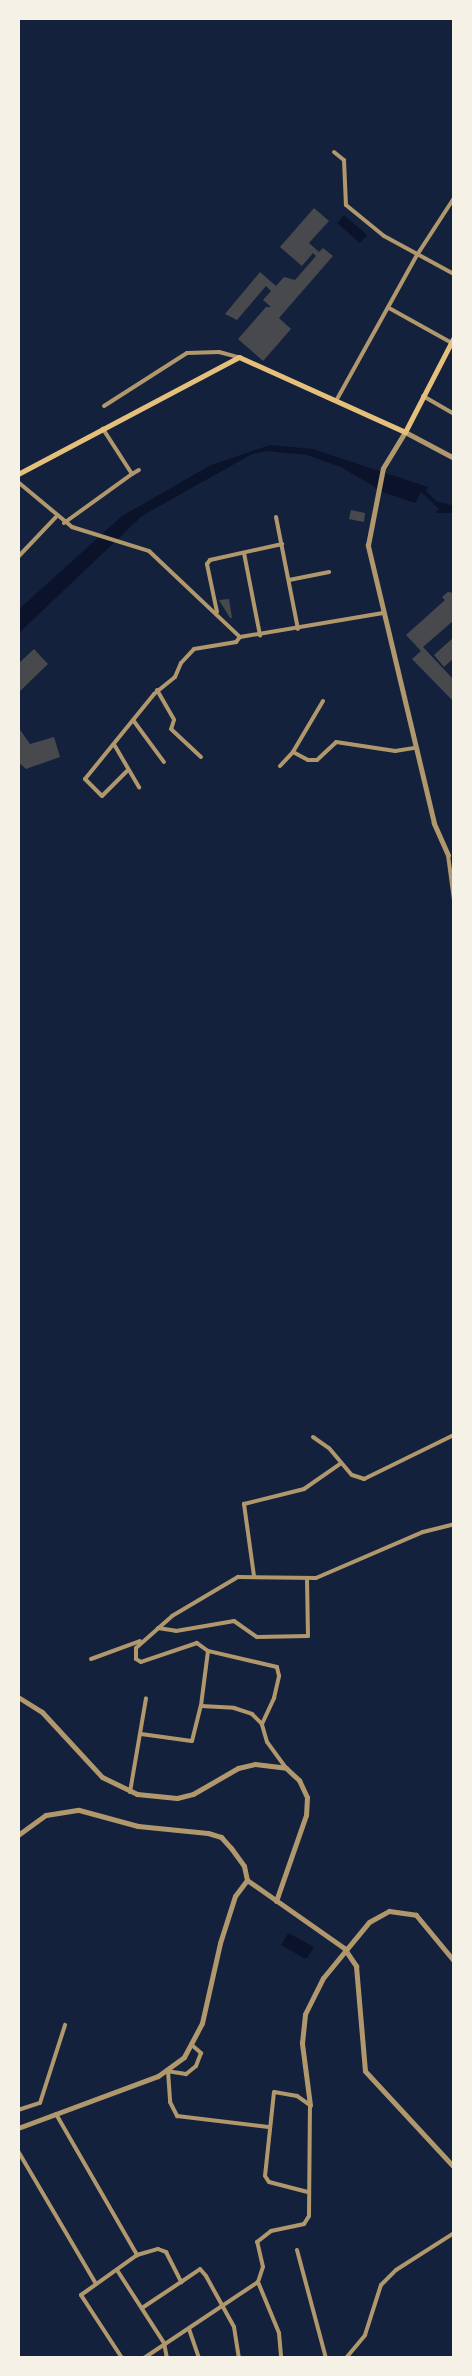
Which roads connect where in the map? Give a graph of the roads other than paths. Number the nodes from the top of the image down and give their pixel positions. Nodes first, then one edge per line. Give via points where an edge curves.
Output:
1 (334, 152) dead end
2 (454, 198) edge
3 (417, 255) junction
4 (454, 274) edge
5 (389, 308) junction
6 (453, 341) edge
7 (239, 357) junction
8 (423, 396) junction
9 (336, 402) junction
10 (104, 406) dead end
11 (454, 414) edge
12 (104, 429) junction
13 (405, 432) junction
14 (453, 456) edge
15 (139, 470) dead end
16 (18, 474) edge
17 (132, 474) junction
18 (18, 482) edge
19 (56, 517) junction
20 (276, 517) dead end
21 (64, 523) junction
22 (282, 544) junction
23 (244, 553) junction
24 (18, 557) edge
25 (328, 572) dead end
26 (289, 580) junction
27 (383, 613) junction
28 (218, 614) junction
29 (298, 629) junction
30 (260, 635) junction
31 (240, 637) junction
32 (157, 690) junction
33 (324, 701) dead end
34 (133, 720) junction
35 (115, 746) junction
36 (415, 748) junction
37 (293, 752) junction
38 (201, 757) dead end
39 (164, 762) dead end
40 (280, 766) dead end
41 (127, 771) junction
42 (139, 788) dead end
43 (448, 855) junction
44 (454, 861) edge
45 (454, 900) edge
46 (454, 1435) edge
47 (313, 1437) dead end
48 (340, 1464) junction
49 (454, 1524) edge
50 (254, 1576) junction
51 (307, 1578) junction
52 (157, 1628) junction
53 (141, 1641) junction
54 (208, 1651) junction
55 (90, 1659) dead end
56 (18, 1697) edge
57 (146, 1698) dead end
58 (201, 1707) junction
59 (262, 1724) junction
60 (141, 1734) junction
61 (286, 1768) junction
62 (130, 1792) junction
63 (18, 1835) edge
64 (247, 1880) junction
65 (276, 1900) junction
66 (344, 1948) junction
67 (454, 1961) edge
68 (65, 2025) dead end
69 (193, 2046) junction
70 (168, 2071) junction
71 (310, 2105) junction
72 (18, 2110) edge
73 (56, 2114) junction
74 (268, 2127) junction
75 (18, 2128) edge
76 (18, 2151) edge
77 (454, 2167) edge
78 (308, 2192) junction
79 (454, 2233) edge
80 (297, 2250) dead end
81 (137, 2255) junction
82 (117, 2270) junction
83 (181, 2282) junction
84 (258, 2282) junction
85 (96, 2284) junction
86 (225, 2306) junction
87 (142, 2308) junction
88 (189, 2329) junction
89 (164, 2343) junction
90 (122, 2358) edge
91 (144, 2358) edge
92 (167, 2358) edge
93 (199, 2358) edge
94 (240, 2358) edge
95 (281, 2358) edge
96 (326, 2358) edge
97 (346, 2358) edge

1 - 3 street via 344,160 346,205 384,236
2 - 3 street
3 - 4 street
3 - 5 street
5 - 6 street
5 - 9 street
6 - 8 main road
7 - 9 main road
7 - 10 street via 219,352 187,353
7 - 12 main road
8 - 11 street
8 - 13 main road
9 - 13 main road
12 - 16 main road
12 - 17 street
13 - 14 street
13 - 27 street via 383,468 368,550
15 - 17 street
17 - 21 street
18 - 19 street
19 - 21 street
19 - 24 street
20 - 22 street
21 - 28 street via 149,551
22 - 23 street
22 - 26 street
23 - 28 street via 207,564
23 - 30 street
25 - 26 street
26 - 29 street
27 - 29 street
27 - 36 street
28 - 31 street
29 - 30 street
30 - 31 street
31 - 32 street via 236,642 194,649 175,677
32 - 34 street
32 - 38 street via 174,720 171,729
33 - 37 street
34 - 35 street
34 - 39 street
35 - 41 street
35 - 41 street via 85,779 102,796
36 - 37 street via 395,751 336,742 313,762
36 - 43 street via 434,824
37 - 40 street
41 - 42 street
43 - 44 street
43 - 45 street
46 - 48 street via 364,1479
47 - 48 street via 329,1448
48 - 50 street via 304,1490 244,1504
49 - 51 street via 423,1532 344,1567
50 - 51 street
50 - 52 street via 237,1577 207,1592
51 - 52 street via 308,1636 257,1637 234,1621 176,1631
52 - 53 street
53 - 54 street via 134,1654 141,1662 150,1662 183,1644 197,1643
53 - 55 street
54 - 58 street
54 - 59 street via 277,1667 277,1687
56 - 62 street via 42,1712 102,1777
57 - 60 street
58 - 59 street via 234,1708 252,1714
58 - 60 street via 192,1741
59 - 61 street via 267,1742
60 - 62 street
61 - 62 street via 255,1764 238,1768 193,1794 177,1798 160,1799
61 - 65 street via 299,1780 307,1797 306,1815
63 - 64 street via 46,1815 79,1810 138,1826 208,1833 231,1848 244,1866
64 - 65 street
64 - 69 street via 235,1896 225,1925
65 - 66 street
66 - 67 street via 369,1922 389,1911 416,1915
66 - 71 street via 310,1998 305,2014 302,2043
66 - 77 street via 356,1966 365,2071
68 - 72 street via 40,2103
69 - 70 street
69 - 70 street via 201,2053 196,2066 186,2074
70 - 73 street
70 - 74 street via 170,2102 177,2116
71 - 74 street via 297,2096 274,2092
71 - 78 street
73 - 75 street
73 - 81 street
74 - 78 street via 265,2176 269,2182
76 - 85 street
78 - 84 street via 309,2216 304,2224 271,2231 257,2242 263,2266
79 - 97 street via 396,2270 381,2285 365,2335
80 - 96 street
81 - 82 street
81 - 83 street via 158,2249 166,2252
82 - 85 street
82 - 87 street
83 - 86 street via 200,2269
83 - 87 street
84 - 86 street
84 - 95 street via 279,2333
85 - 90 street via 81,2295
86 - 88 street
86 - 94 street
87 - 89 street
88 - 89 street
88 - 93 street
89 - 91 street
89 - 92 street

